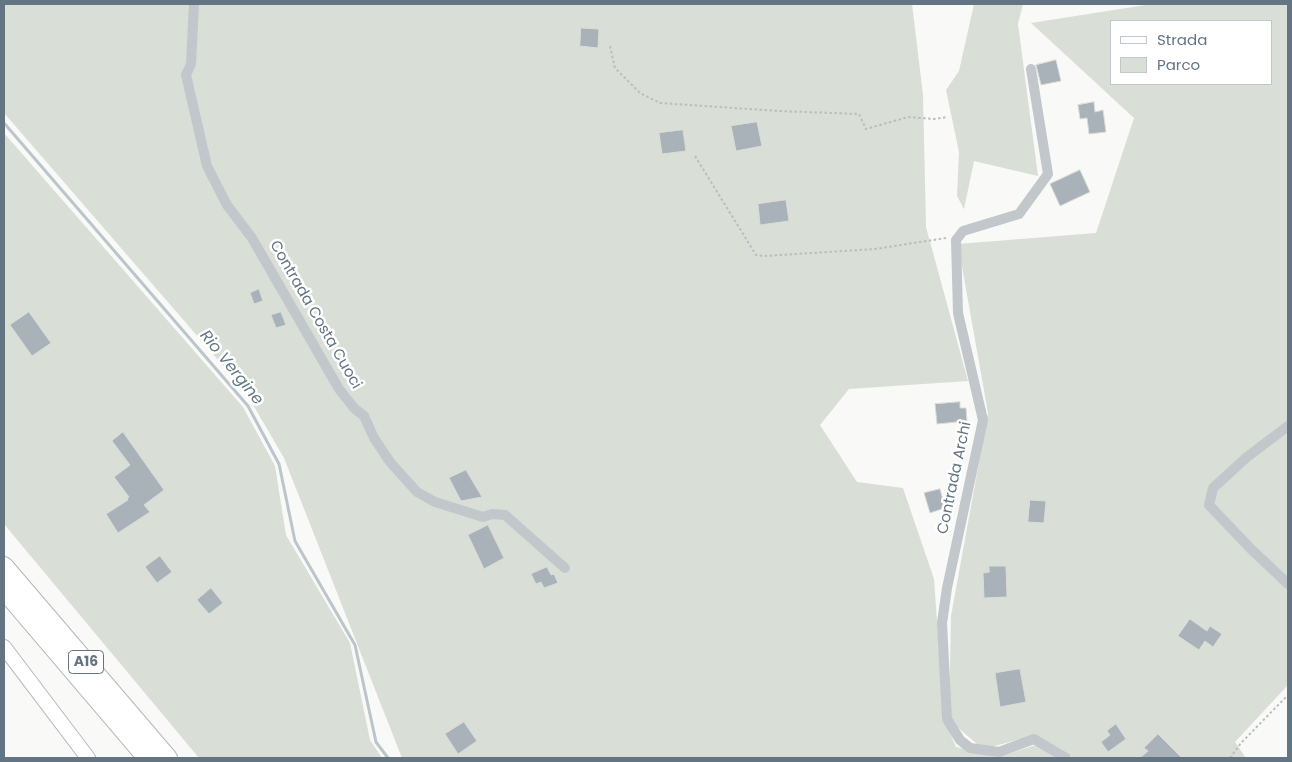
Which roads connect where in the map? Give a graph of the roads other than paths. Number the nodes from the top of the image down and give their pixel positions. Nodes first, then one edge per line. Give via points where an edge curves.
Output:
1 (194, 4) edge
2 (1031, 69) dead end
3 (1288, 426) edge
4 (4, 566) edge
5 (566, 568) dead end
6 (1288, 584) edge
7 (4, 590) edge
8 (4, 648) edge
9 (88, 758) edge
10 (147, 758) edge
11 (168, 758) edge
12 (1066, 758) edge

1 - 5 street, Contrada Costa Cuoci via 191,64 186,75 207,166 227,205 252,238 339,389 364,416 390,462 417,492 434,502 483,517 505,515
2 - 12 street, Contrada Archi via 1048,174 1019,214 962,231 956,240 958,313 983,420 942,623 946,709 947,719 955,733 970,748 999,752 1034,739
3 - 6 street via 1212,488 1209,505
4 - 11 highway, A16
7 - 10 highway, A16
8 - 9 street

